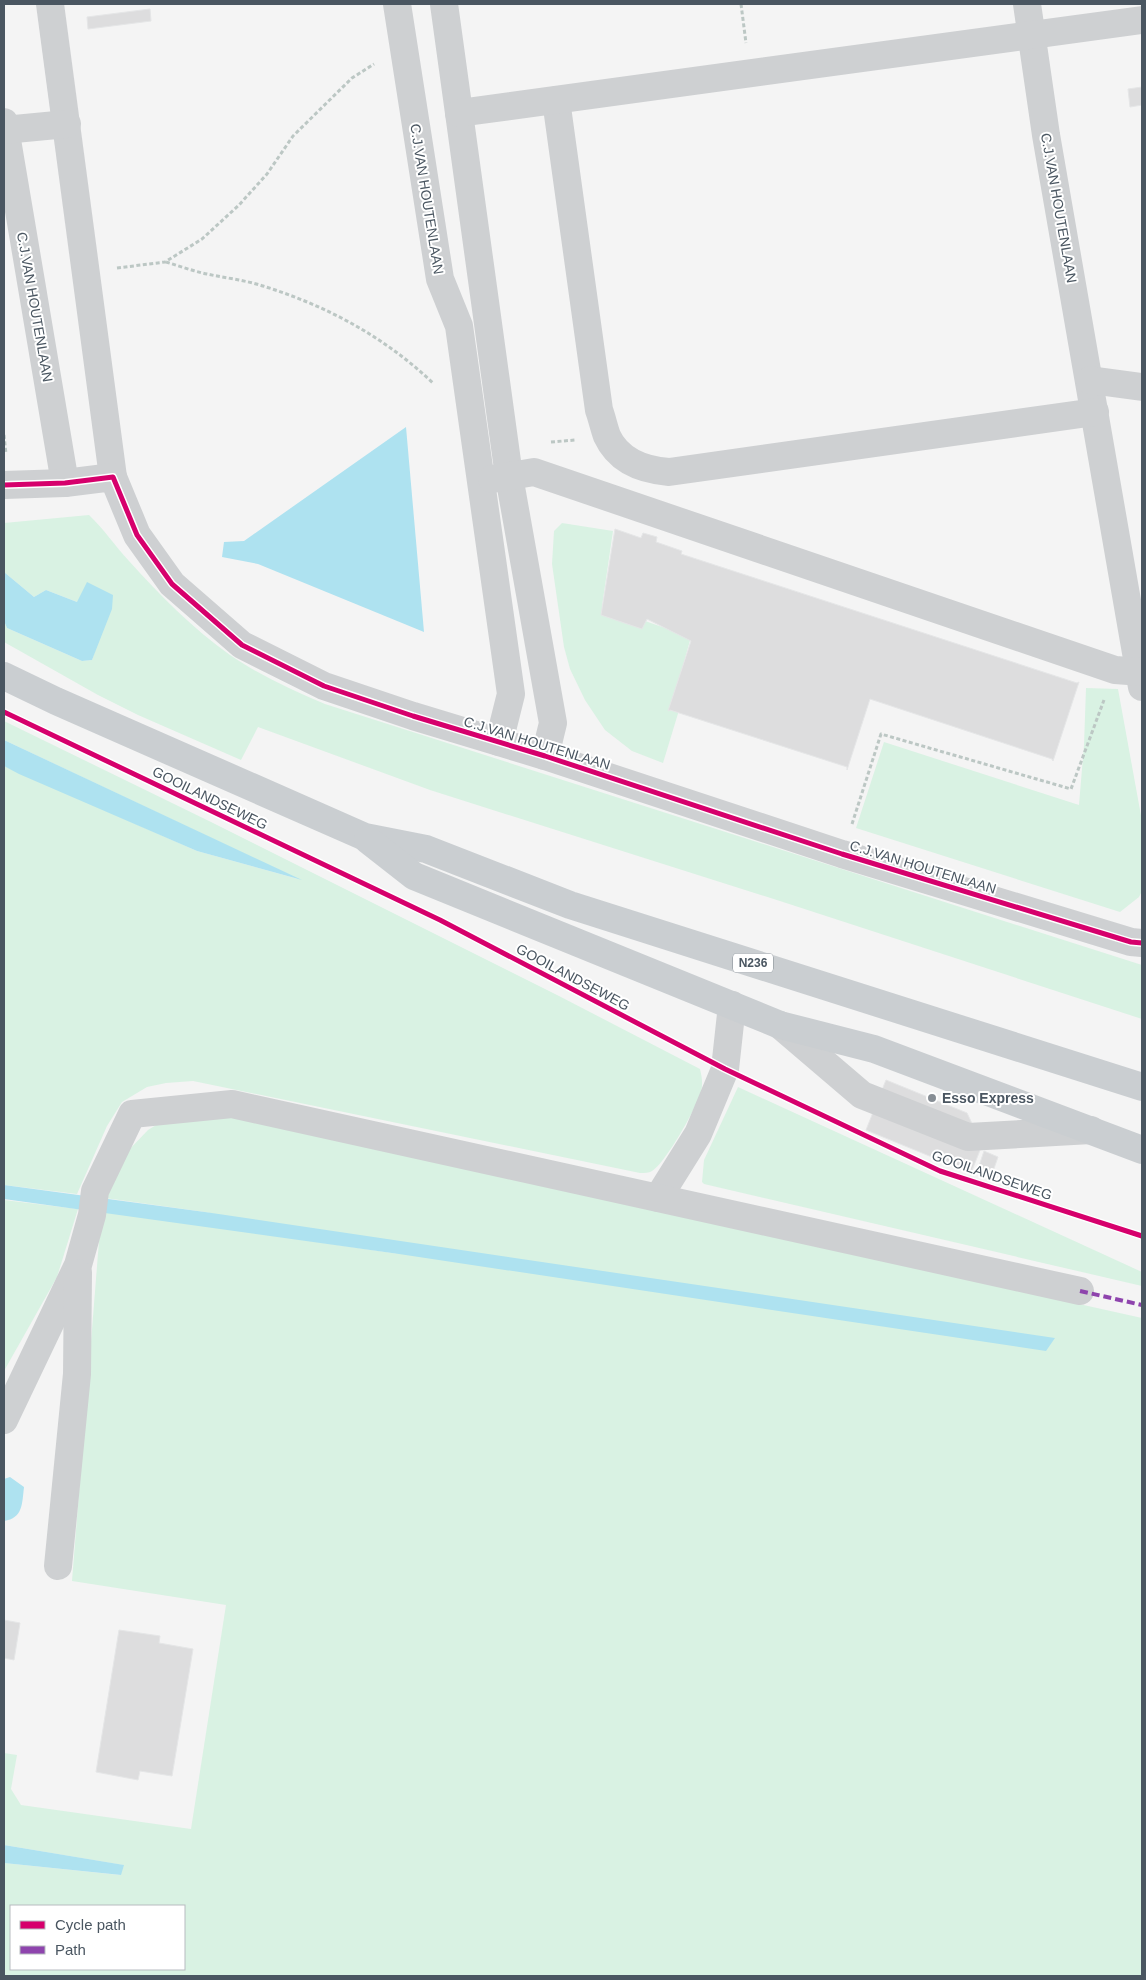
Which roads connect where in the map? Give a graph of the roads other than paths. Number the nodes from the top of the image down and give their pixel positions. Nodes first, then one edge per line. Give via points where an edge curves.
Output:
1 (50, 4) edge
2 (397, 4) edge
3 (444, 4) edge
4 (1027, 4) edge
5 (1142, 20) edge
6 (1032, 35) junction
7 (556, 100) junction
8 (459, 113) junction
9 (67, 124) junction
10 (4, 128) edge
11 (1090, 380) junction
12 (1142, 387) edge
13 (1095, 412) junction
14 (509, 476) junction
15 (113, 477) junction
16 (481, 480) junction
17 (65, 483) junction
18 (4, 485) edge
19 (1135, 675) edge
20 (4, 676) edge
21 (499, 742) junction
22 (545, 756) junction
23 (364, 837) junction
24 (1142, 943) edge
25 (732, 1005) junction
26 (780, 1025) junction
27 (1142, 1087) edge
28 (1091, 1130) junction
29 (1142, 1150) edge
30 (658, 1198) junction
31 (78, 1265) junction
32 (1080, 1291) dead end
33 (4, 1420) edge
34 (58, 1566) dead end

1 - 9 street, C.J.VAN HOUTENLAAN
2 - 16 street, C.J.VAN HOUTENLAAN via 440,279 459,326
3 - 8 street, C.J.VAN HOUTENLAAN
4 - 6 street, C.J.VAN HOUTENLAAN
5 - 6 street
6 - 7 street
6 - 11 street, C.J.VAN HOUTENLAAN via 1046,135
7 - 8 street
7 - 13 street via 599,410 608,437 618,452 633,464 650,471 669,472
8 - 14 street, C.J.VAN HOUTENLAAN
9 - 10 street, C.J.VAN HOUTENLAAN
9 - 15 street, C.J.VAN HOUTENLAAN
10 - 17 street, C.J.VAN HOUTENLAAN
11 - 12 street
11 - 13 street, C.J.VAN HOUTENLAAN
13 - 19 street, C.J.VAN HOUTENLAAN
14 - 16 street
14 - 19 street via 534,472
14 - 22 street, C.J.VAN HOUTENLAAN via 553,723
15 - 17 street
15 - 21 street, C.J.VAN HOUTENLAAN via 137,535 172,584 242,644 324,686
16 - 21 street, C.J.VAN HOUTENLAAN via 511,694
17 - 18 street
20 - 23 main road, GOOILANDSEWEG / N236
21 - 22 street, C.J.VAN HOUTENLAAN
22 - 24 street, C.J.VAN HOUTENLAAN via 842,854 1055,920
23 - 25 main road, GOOILANDSEWEG / N236 via 414,876
23 - 27 main road, GOOILANDSEWEG / N236 via 426,849 570,905
25 - 26 main road, GOOILANDSEWEG / N236
25 - 30 street via 725,1069 698,1134
26 - 28 main road, GOOILANDSEWEG / N236 via 874,1049
26 - 28 street via 862,1095 968,1137
28 - 29 main road, GOOILANDSEWEG / N236
30 - 31 street via 232,1104 132,1114 94,1203
30 - 32 street
31 - 33 street
31 - 34 street via 77,1374

